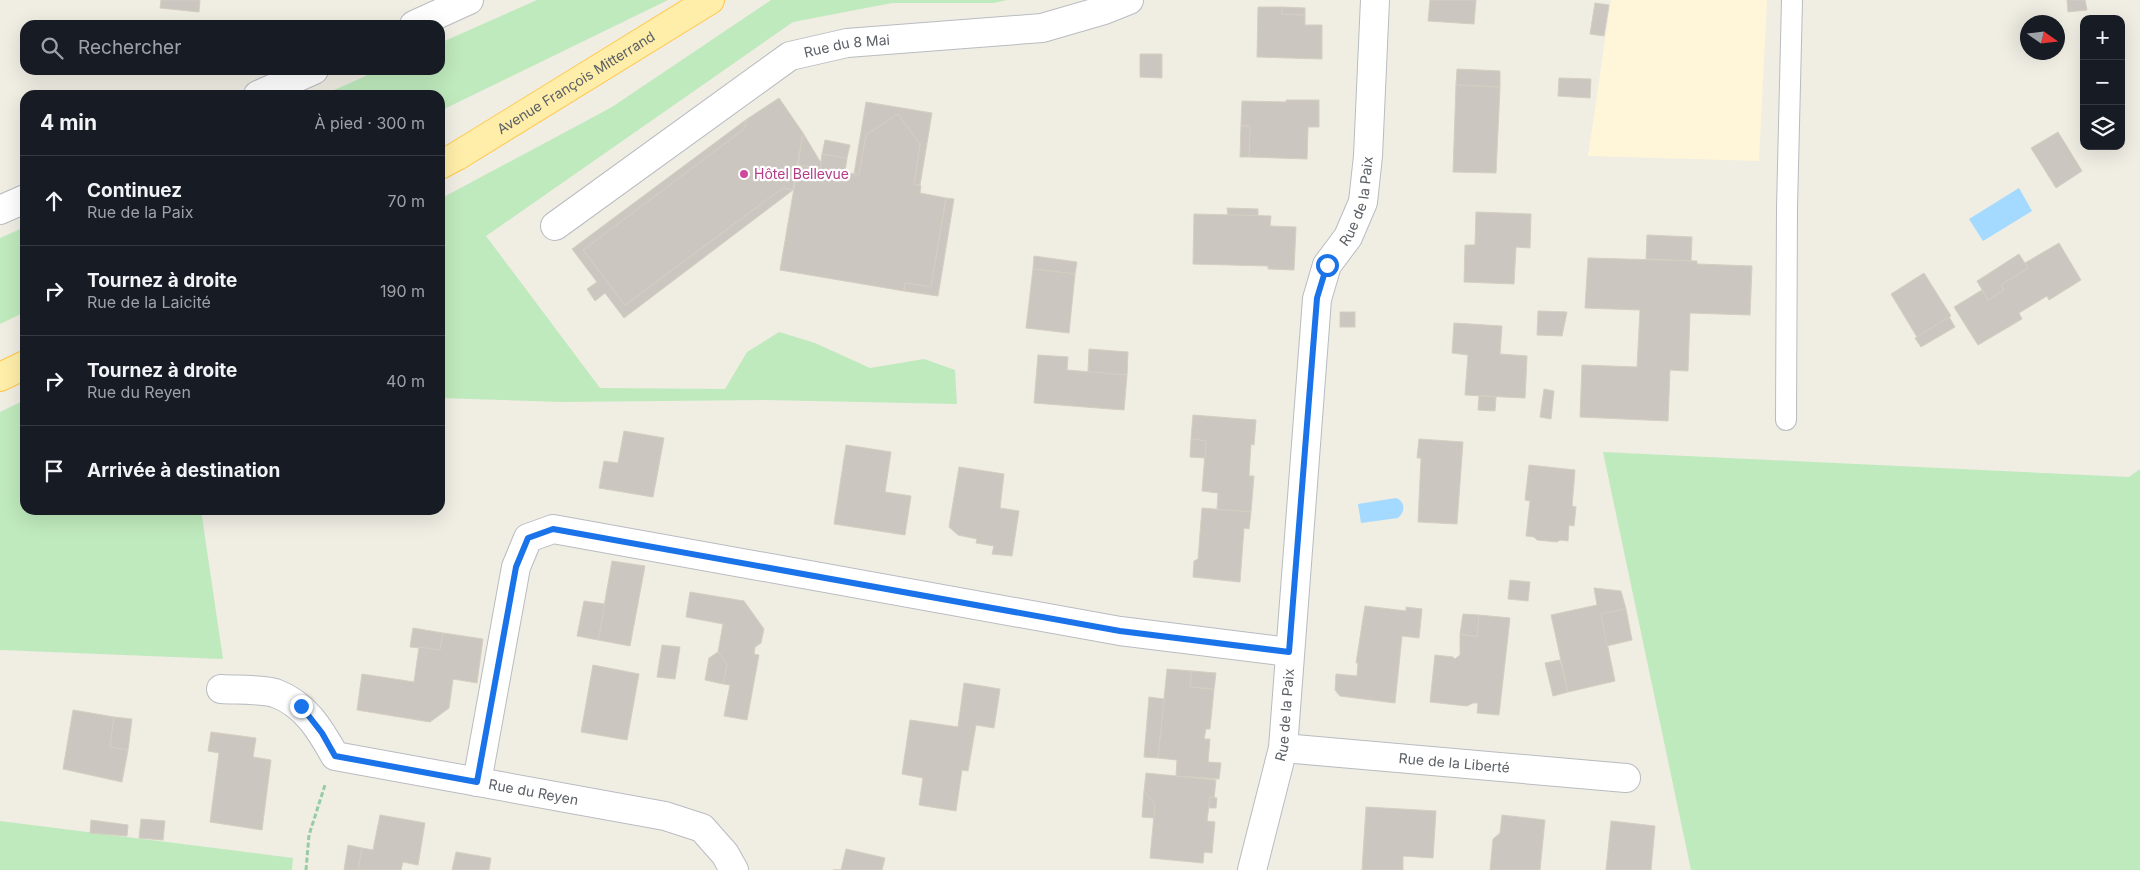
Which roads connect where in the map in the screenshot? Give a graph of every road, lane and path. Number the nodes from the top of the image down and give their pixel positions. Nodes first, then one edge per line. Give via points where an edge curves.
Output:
1 (469, 0) edge
2 (710, 0) edge
3 (1129, 0) edge
4 (1375, 0) edge
5 (1792, 0) edge
6 (425, 20) edge
7 (303, 75) edge
8 (269, 90) edge
9 (445, 162) edge
10 (20, 201) edge
11 (0, 210) edge
12 (555, 226) dead end
13 (20, 367) edge
14 (0, 377) edge
15 (1786, 420) dead end
16 (1289, 652) junction
17 (221, 689) dead end
18 (1283, 748) junction
19 (335, 756) junction
20 (1626, 778) dead end
21 (477, 782) junction
22 (306, 870) edge
23 (734, 870) edge
24 (1252, 870) edge

1 - 6 street
2 - 9 main road, Avenue François Mitterrand
3 - 12 street, Rue du 8 Mai via 1042,28 847,43 790,56
4 - 16 street, Rue de la Paix via 1363,202 1348,238 1327,265 1317,298
5 - 15 lane
7 - 8 street
10 - 11 street
13 - 14 main road
16 - 18 street, Rue de la Paix
16 - 21 street via 1120,631 553,529 528,538 516,567
17 - 19 street via 274,693 301,706
18 - 20 street, Rue de la Liberté
18 - 24 street, Rue de la Paix
19 - 21 street, Rue du Reyen
19 - 22 path via 308,835
21 - 23 street, Rue du Reyen via 665,816 702,828 725,854

